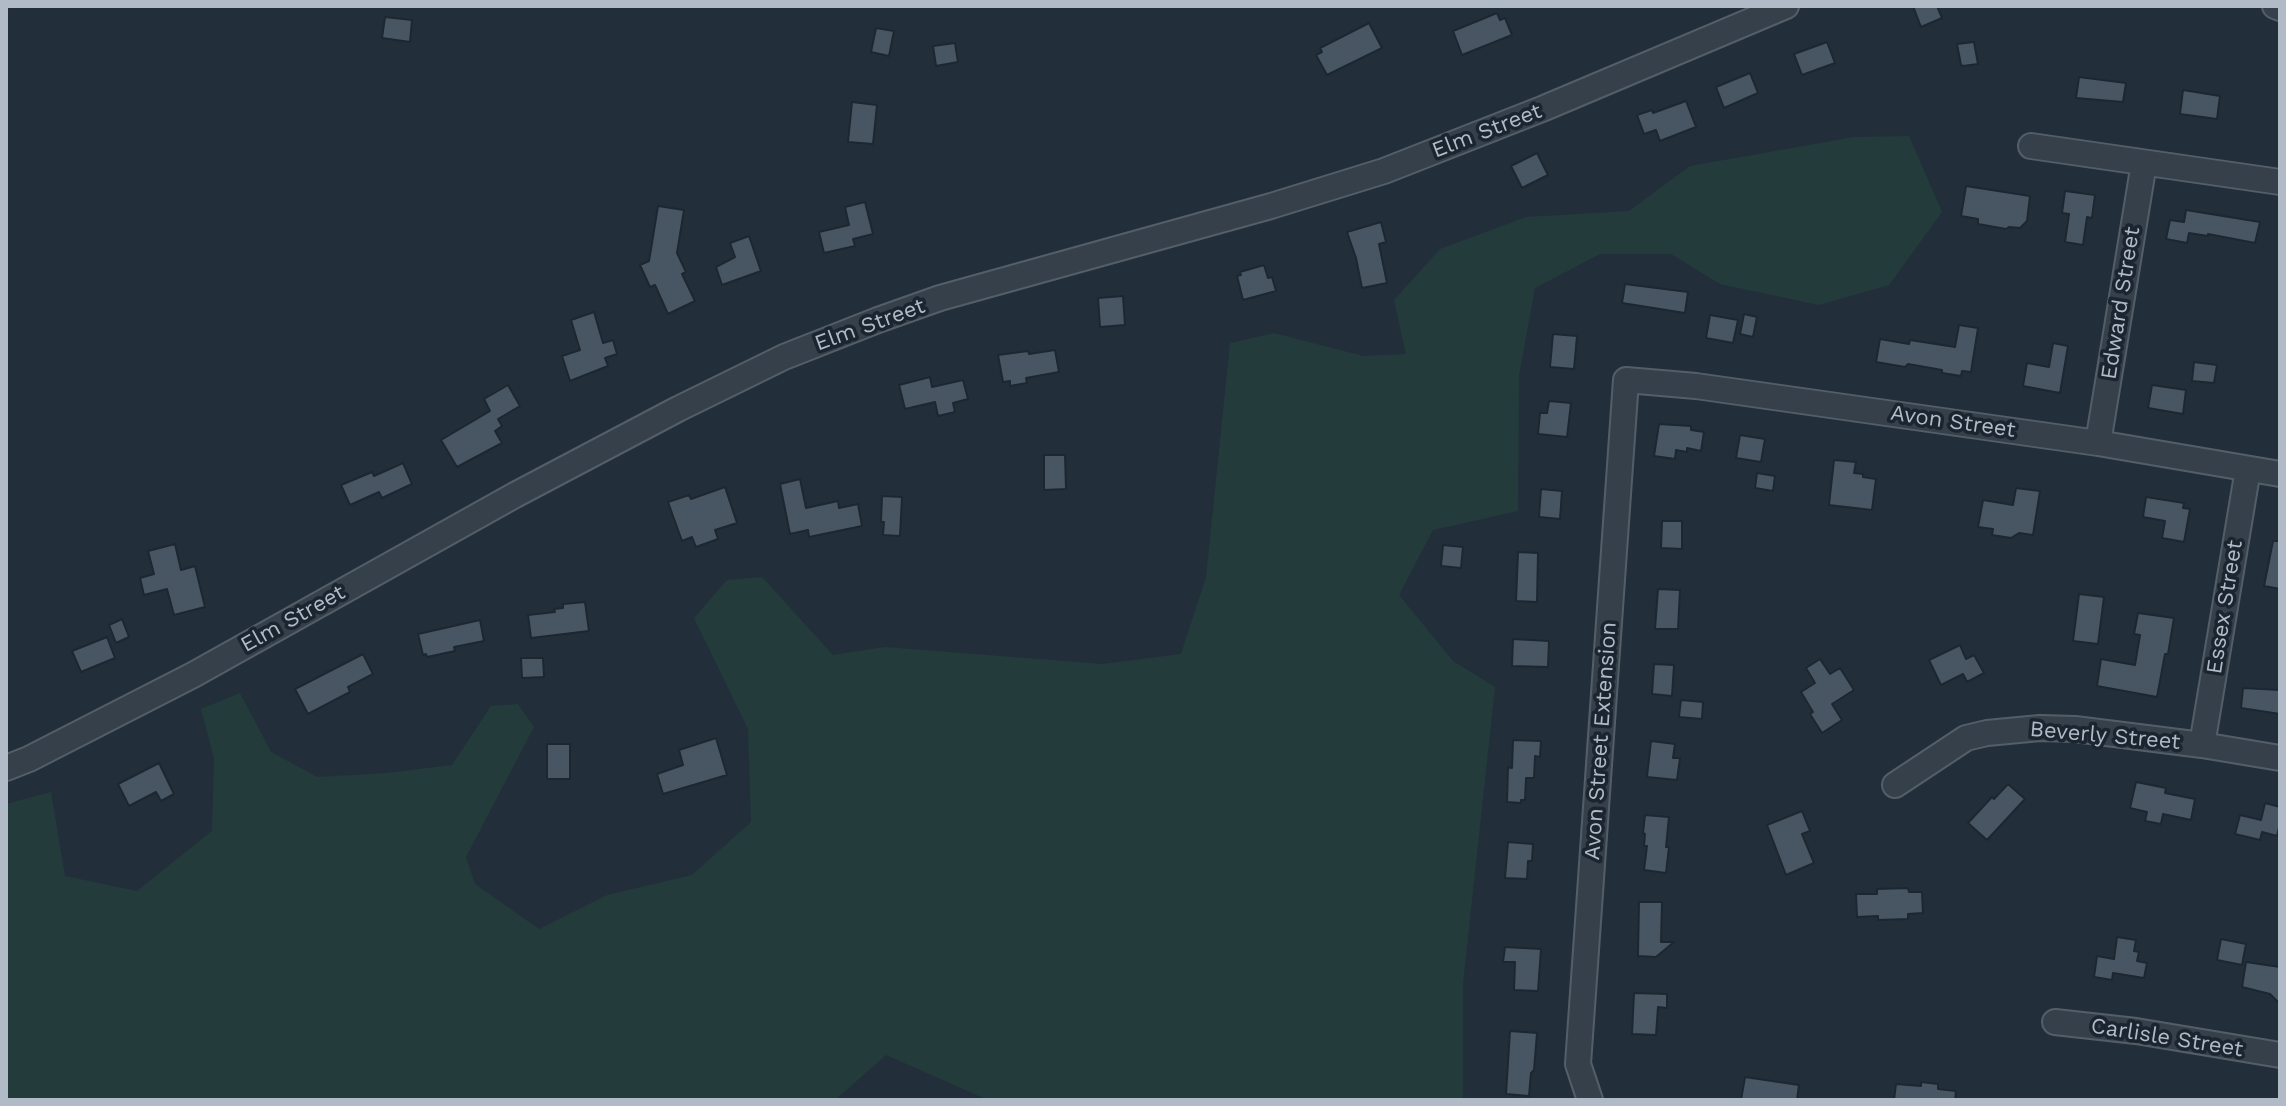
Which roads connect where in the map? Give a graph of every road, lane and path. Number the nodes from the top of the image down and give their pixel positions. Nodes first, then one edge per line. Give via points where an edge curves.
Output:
1 (1786, 6) edge
2 (2031, 146) dead end
3 (2144, 163) junction
4 (2280, 182) edge
5 (1626, 380) joint
6 (2098, 443) junction
7 (2248, 469) junction
8 (2280, 474) edge
9 (2202, 745) junction
10 (2280, 758) edge
11 (6, 768) edge
12 (1895, 785) dead end
13 (2055, 1022) dead end
14 (2280, 1055) edge
15 (1590, 1100) edge

1 - 11 street, Elm Street via 1384,171 940,298 784,357 515,495 193,675
2 - 3 street
3 - 4 street
3 - 6 street, Edward Street
5 - 6 street, Avon Street
5 - 15 street, Avon Street Extension via 1578,1064
6 - 7 street, Avon Street
7 - 8 street, Avon Street
7 - 9 street, Essex Street
9 - 10 street, Beverly Street
9 - 12 street, Beverly Street via 2075,729 1987,733 1966,738
13 - 14 street, Carlisle Street

